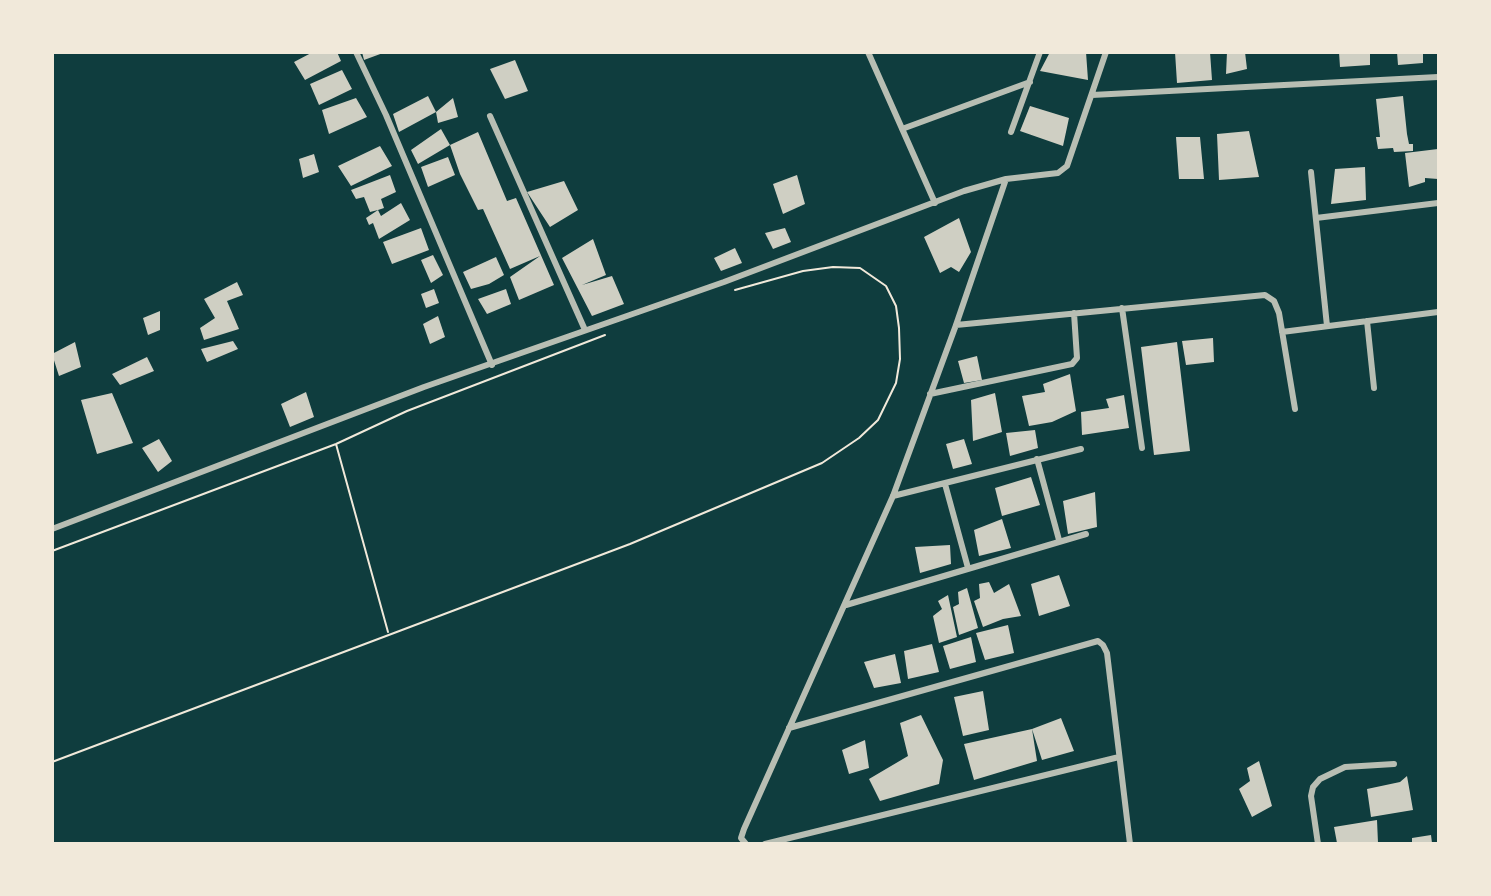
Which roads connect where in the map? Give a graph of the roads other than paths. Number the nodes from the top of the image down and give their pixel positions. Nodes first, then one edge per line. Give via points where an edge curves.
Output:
1 (356, 52) edge
2 (868, 52) edge
3 (1040, 52) edge
4 (1106, 52) edge
5 (1438, 77) edge
6 (1030, 82) junction
7 (1092, 95) junction
8 (490, 116) dead end
9 (902, 129) junction
10 (1011, 132) dead end
11 (1311, 172) dead end
12 (1006, 179) junction
13 (935, 202) junction
14 (1438, 203) edge
15 (1316, 218) junction
16 (1122, 308) junction
17 (1438, 312) edge
18 (1074, 313) junction
19 (1366, 321) junction
20 (957, 325) junction
21 (1327, 326) junction
22 (585, 330) junction
23 (1282, 332) junction
24 (492, 365) junction
25 (1374, 388) dead end
26 (930, 394) junction
27 (1295, 409) dead end
28 (1142, 448) dead end
29 (1081, 449) dead end
30 (1036, 459) junction
31 (945, 484) junction
32 (893, 496) junction
33 (52, 529) edge
34 (1086, 534) dead end
35 (1059, 540) junction
36 (968, 568) junction
37 (846, 605) junction
38 (789, 728) junction
39 (1119, 757) junction
40 (1394, 764) dead end
41 (746, 843) edge
42 (765, 843) edge
43 (1130, 843) edge
44 (1318, 843) edge

1 - 24 street
2 - 9 street
3 - 6 street
4 - 7 street
5 - 7 street
6 - 9 street
6 - 10 street
7 - 12 street via 1064,171
8 - 22 street
9 - 13 street
11 - 15 street
12 - 13 street
12 - 20 street
13 - 22 street
14 - 15 street
15 - 21 street
16 - 18 street
16 - 23 street via 1265,295 1274,302
16 - 28 street
17 - 19 street
18 - 20 street
18 - 26 street via 1077,358 1072,364
19 - 21 street
19 - 25 street
20 - 26 street
21 - 23 street
22 - 24 street
23 - 27 street
24 - 33 street via 424,387
26 - 32 street
29 - 30 street
30 - 31 street
30 - 35 street
31 - 32 street
31 - 36 street
32 - 37 street
34 - 35 street
35 - 36 street
36 - 37 street
37 - 38 street
38 - 39 street via 1098,641 1107,653
38 - 41 street via 744,829 741,838
39 - 42 street
39 - 43 street
40 - 44 street via 1345,767 1312,787

